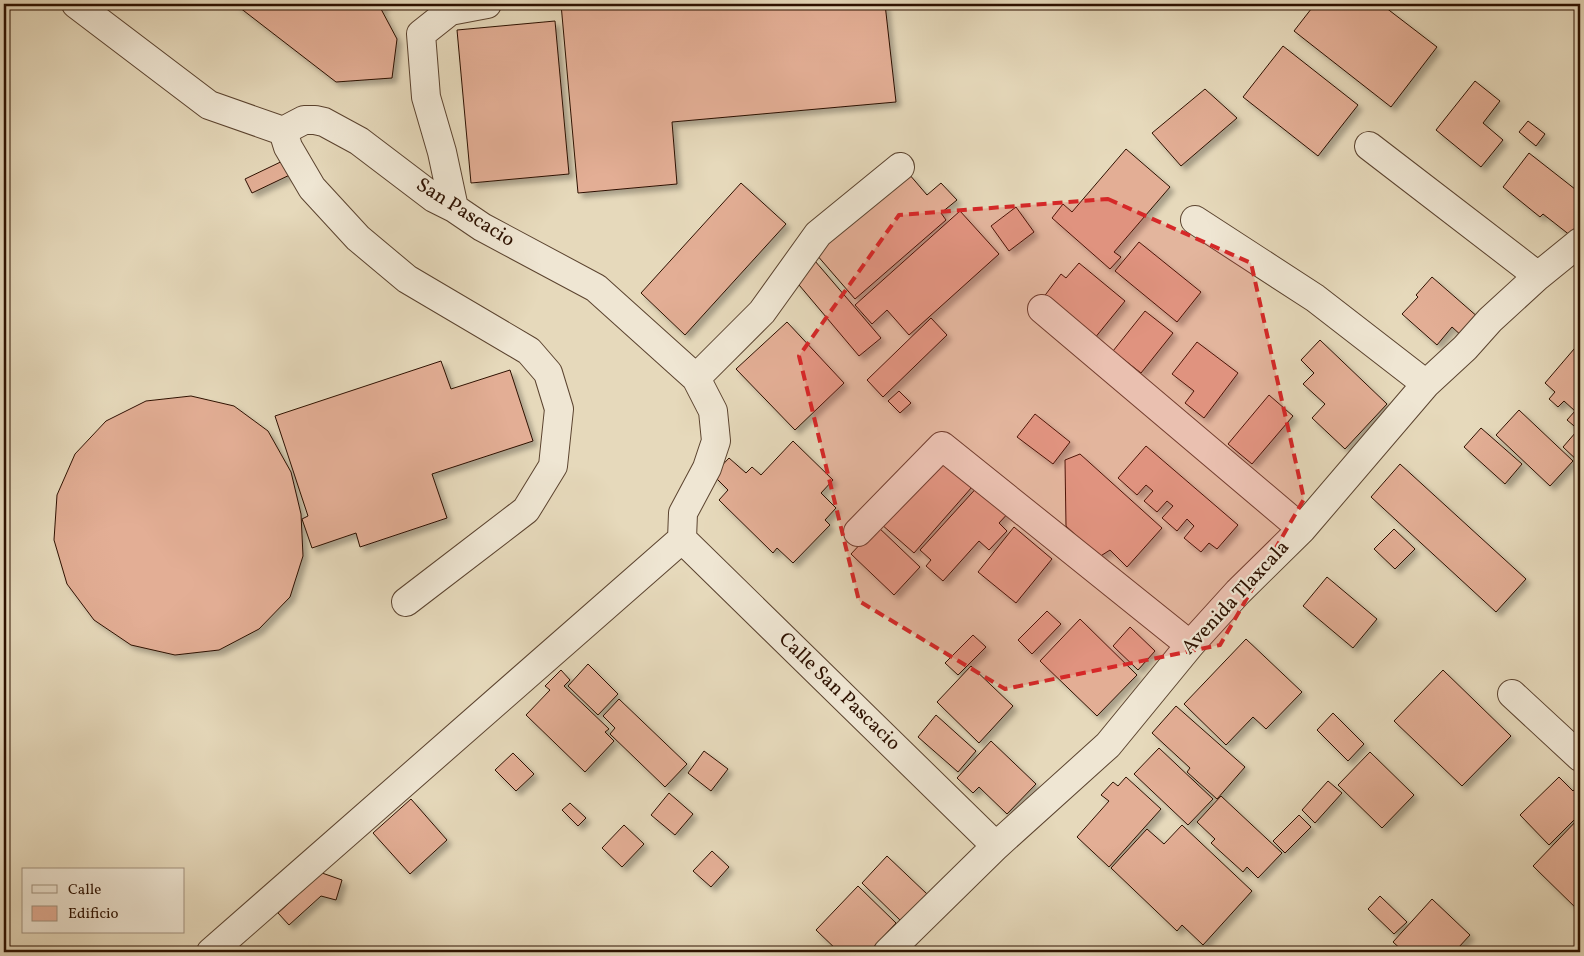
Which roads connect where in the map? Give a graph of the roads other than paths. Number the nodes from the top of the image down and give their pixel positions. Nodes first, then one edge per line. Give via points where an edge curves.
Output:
1 (76, 4) edge
2 (488, 4) edge
3 (283, 131) junction
4 (1369, 146) dead end
5 (900, 167) dead end
6 (454, 208) junction
7 (1194, 220) dead end
8 (1580, 242) edge
9 (1538, 276) junction
10 (1042, 309) dead end
11 (696, 378) junction
12 (1426, 384) junction
13 (1302, 529) junction
14 (858, 532) dead end
15 (682, 538) junction
16 (406, 602) dead end
17 (1190, 644) junction
18 (1512, 694) dead end
19 (1580, 757) edge
20 (996, 846) junction
21 (211, 952) edge
22 (888, 952) edge

1 - 3 street via 209,105
2 - 6 street via 450,12 421,34 426,97
3 - 6 street, San Pascacio via 304,120 324,122 359,141 434,198
3 - 16 street via 288,147 312,188 358,238 407,279 529,351 548,373 559,409 553,466 526,510
4 - 9 street
5 - 11 street via 818,234 762,312
6 - 11 street, San Pascacio via 482,227 596,288
7 - 12 street via 1315,298
8 - 9 street, Avenida Tlaxcala
9 - 12 street, Avenida Tlaxcala
10 - 13 street
11 - 15 street, San Pascacio via 713,410 716,441 707,468 683,513
12 - 13 street, Avenida Tlaxcala
13 - 17 street, Avenida Tlaxcala
14 - 17 street via 942,446
15 - 20 street, Calle San Pascacio
15 - 21 street
17 - 20 street, Avenida Tlaxcala via 1108,745
18 - 19 street
20 - 22 street, Avenida Tlaxcala

